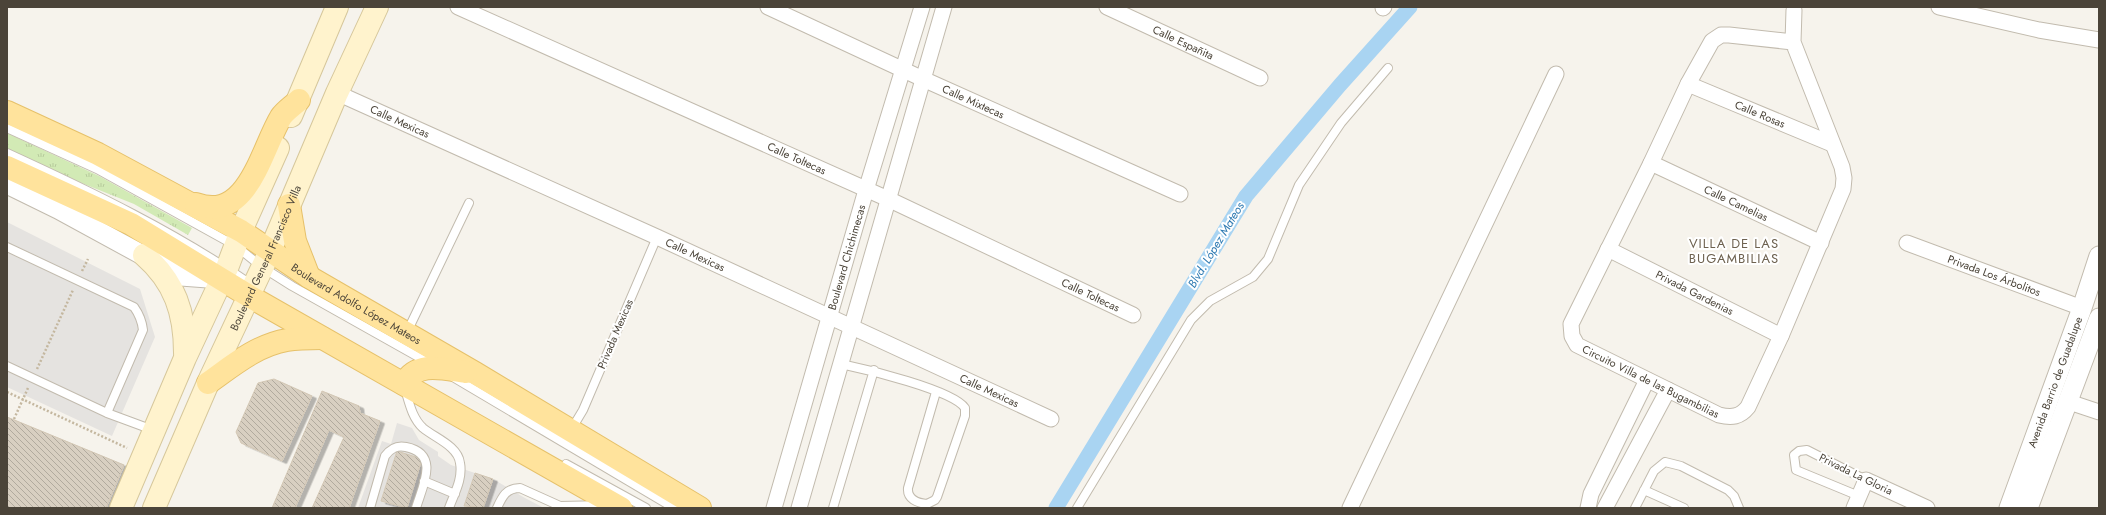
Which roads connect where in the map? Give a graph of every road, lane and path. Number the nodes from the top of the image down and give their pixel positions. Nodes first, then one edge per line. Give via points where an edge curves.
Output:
1 (337, 7) edge
2 (377, 7) edge
3 (458, 7) edge
4 (768, 7) edge
5 (922, 7) edge
6 (944, 7) edge
7 (1107, 7) edge
8 (1943, 7) edge
9 (1794, 10) dead end
10 (2099, 40) edge
11 (1792, 42) junction
12 (1388, 68) dead end
13 (904, 69) junction
14 (1556, 74) dead end
15 (1260, 78) dead end
16 (923, 80) junction
17 (1688, 84) junction
18 (337, 93) junction
19 (299, 100) junction
20 (7, 112) edge
21 (7, 128) edge
22 (1832, 144) junction
23 (7, 153) edge
24 (1651, 162) junction
25 (7, 167) edge
26 (7, 184) edge
27 (162, 189) junction
28 (866, 190) junction
29 (1180, 194) dead end
30 (888, 200) junction
31 (469, 203) dead end
32 (289, 205) junction
33 (657, 237) junction
34 (238, 239) junction
35 (1822, 243) junction
36 (1907, 243) dead end
37 (7, 247) edge
38 (1608, 250) junction
39 (144, 255) junction
40 (2099, 256) edge
41 (88, 258) dead end
42 (224, 274) junction
43 (309, 277) junction
44 (259, 278) junction
45 (78, 279) junction
46 (2082, 308) junction
47 (1133, 315) dead end
48 (830, 316) junction
49 (2099, 318) edge
50 (852, 327) junction
51 (407, 333) junction
52 (327, 336) junction
53 (1781, 336) junction
54 (186, 358) junction
55 (841, 364) junction
56 (7, 366) edge
57 (440, 369) junction
58 (874, 370) junction
59 (475, 373) junction
60 (33, 378) junction
61 (1647, 380) junction
62 (405, 381) junction
63 (208, 383) junction
64 (1668, 390) junction
65 (7, 392) edge
66 (936, 392) junction
67 (23, 400) junction
68 (2069, 402) junction
69 (2099, 412) edge
70 (107, 413) junction
71 (14, 419) dead end
72 (1051, 419) dead end
73 (491, 423) dead end
74 (154, 430) junction
75 (571, 431) junction
76 (2032, 448) junction
77 (2049, 455) junction
78 (144, 456) junction
79 (560, 461) dead end
80 (1866, 480) junction
81 (424, 481) junction
82 (1644, 490) junction
83 (455, 494) junction
84 (1857, 502) edge
85 (618, 506) edge
86 (121, 508) edge
87 (154, 508) edge
88 (370, 508) edge
89 (416, 508) edge
90 (449, 508) edge
91 (497, 508) edge
92 (646, 508) edge
93 (674, 508) edge
94 (700, 508) edge
95 (774, 508) edge
96 (799, 508) edge
97 (833, 508) edge
98 (1077, 508) edge
99 (1350, 508) edge
100 (1588, 508) edge
101 (1605, 508) edge
102 (1634, 508) edge
103 (1684, 508) edge
104 (1739, 508) edge
105 (1927, 508) edge
106 (2009, 508) edge
107 (2028, 508) edge

1 - 19 main road
2 - 18 main road, Boulevard General Francisco Villa
3 - 28 street, Calle Toltecas
4 - 13 street, Calle Mixtecas
5 - 13 street, Boulevard Chichimecas
6 - 16 street
7 - 15 street, Calle Españita
8 - 10 street via 2031,29
9 - 11 street, Circuito Villa de las Bugambilias
11 - 17 street, Circuito Villa de las Bugambilias via 1721,35 1712,40
11 - 22 street, Circuito Villa de las Bugambilias
12 - 98 lane via 1341,123 1299,185 1268,259 1253,277 1210,301 1191,320
13 - 16 street, Calle Mixtecas
13 - 28 street, Boulevard Chichimecas
14 - 99 street
16 - 29 street, Calle Mixtecas
16 - 30 street
17 - 22 street, Calle Rosas
17 - 24 street, Circuito Villa de las Bugambilias
18 - 32 main road, Boulevard General Francisco Villa
18 - 33 street, Calle Mexicas
19 - 27 main road via 282,116 245,189 234,201 221,206 203,207
19 - 34 main road
20 - 27 main road, Boulevard Adolfo López Mateos via 98,154
21 - 34 lane via 97,169
22 - 35 street, Circuito Villa de las Bugambilias via 1844,178 1838,203
23 - 42 lane via 101,196 183,240
24 - 35 street, Calle Camelias
24 - 38 street, Circuito Villa de las Bugambilias
25 - 42 main road, Boulevard Adolfo López Mateos via 131,224
26 - 39 street
27 - 34 main road, Boulevard Adolfo López Mateos
28 - 30 street, Calle Toltecas
28 - 48 street, Boulevard Chichimecas
30 - 47 street, Calle Toltecas
30 - 50 street
31 - 51 lane
32 - 43 main road via 295,241
32 - 44 main road, Boulevard General Francisco Villa
33 - 48 street, Calle Mexicas
33 - 75 lane, Privada Mexicas via 583,410
34 - 42 main road
34 - 44 main road, Boulevard Adolfo López Mateos
35 - 53 street, Circuito Villa de las Bugambilias
36 - 46 street, Privada Los Árbolitos
37 - 45 lane
38 - 53 street, Privada Gardenias
38 - 61 street, Circuito Villa de las Bugambilias via 1573,318 1572,336 1577,345
39 - 42 street via 181,276
39 - 54 main road via 163,274 175,292 184,320
40 - 46 street, Avenida Barrio de Guadalupe
41 - 45 path
42 - 44 main road, Boulevard Adolfo López Mateos
42 - 54 main road
43 - 44 main road, Boulevard Adolfo López Mateos
43 - 51 main road, Boulevard Adolfo López Mateos
44 - 52 main road, Boulevard Adolfo López Mateos
44 - 57 lane
44 - 63 main road, Boulevard General Francisco Villa
45 - 60 path
45 - 70 lane via 134,306 142,323 143,330 138,346
46 - 76 street, Avenida Barrio de Guadalupe
48 - 50 street, Calle Mexicas
48 - 95 street, Boulevard Chichimecas
49 - 68 street, Avenida Barrio de Guadalupe
50 - 55 street
50 - 72 street, Calle Mexicas
51 - 59 main road, Boulevard Adolfo López Mateos
52 - 62 main road, Boulevard Adolfo López Mateos
52 - 63 main road via 273,343 239,361
53 - 64 street, Circuito Villa de las Bugambilias via 1748,407 1736,417 1719,415
54 - 74 main road
55 - 58 lane
55 - 96 street
56 - 60 lane
57 - 59 main road
57 - 62 main road via 420,369
57 - 93 lane
58 - 66 lane
58 - 97 lane
59 - 75 main road, Boulevard Adolfo López Mateos
60 - 67 path
60 - 70 lane
61 - 64 street, Circuito Villa de las Bugambilias
61 - 100 street via 1591,494
62 - 73 lane
62 - 83 lane via 410,406 422,427 457,455 460,475
62 - 85 main road, Boulevard Adolfo López Mateos
63 - 87 main road, Boulevard General Francisco Villa
64 - 101 street
65 - 67 path
66 - 66 lane via 963,404 966,412 937,497 927,504 912,499 908,488
67 - 71 path
67 - 78 path
68 - 69 street
68 - 77 street, Avenida Barrio de Guadalupe
70 - 74 lane
74 - 78 main road
75 - 94 main road, Boulevard Adolfo López Mateos
76 - 77 street
76 - 106 street, Avenida Barrio de Guadalupe
77 - 107 street, Avenida Barrio de Guadalupe
78 - 86 main road
79 - 92 lane
80 - 84 street
80 - 84 lane, Privada La Gloria via 1807,450 1799,451 1794,456 1796,470
80 - 105 street, Privada La Gloria
81 - 83 lane
81 - 88 lane via 427,466 423,454 404,446 396,447 390,450 381,467
81 - 89 lane
82 - 102 lane
82 - 103 lane
82 - 104 lane via 1659,465 1665,462 1672,463 1728,490
83 - 90 lane
85 - 91 lane via 560,506 520,488 513,488 506,492

